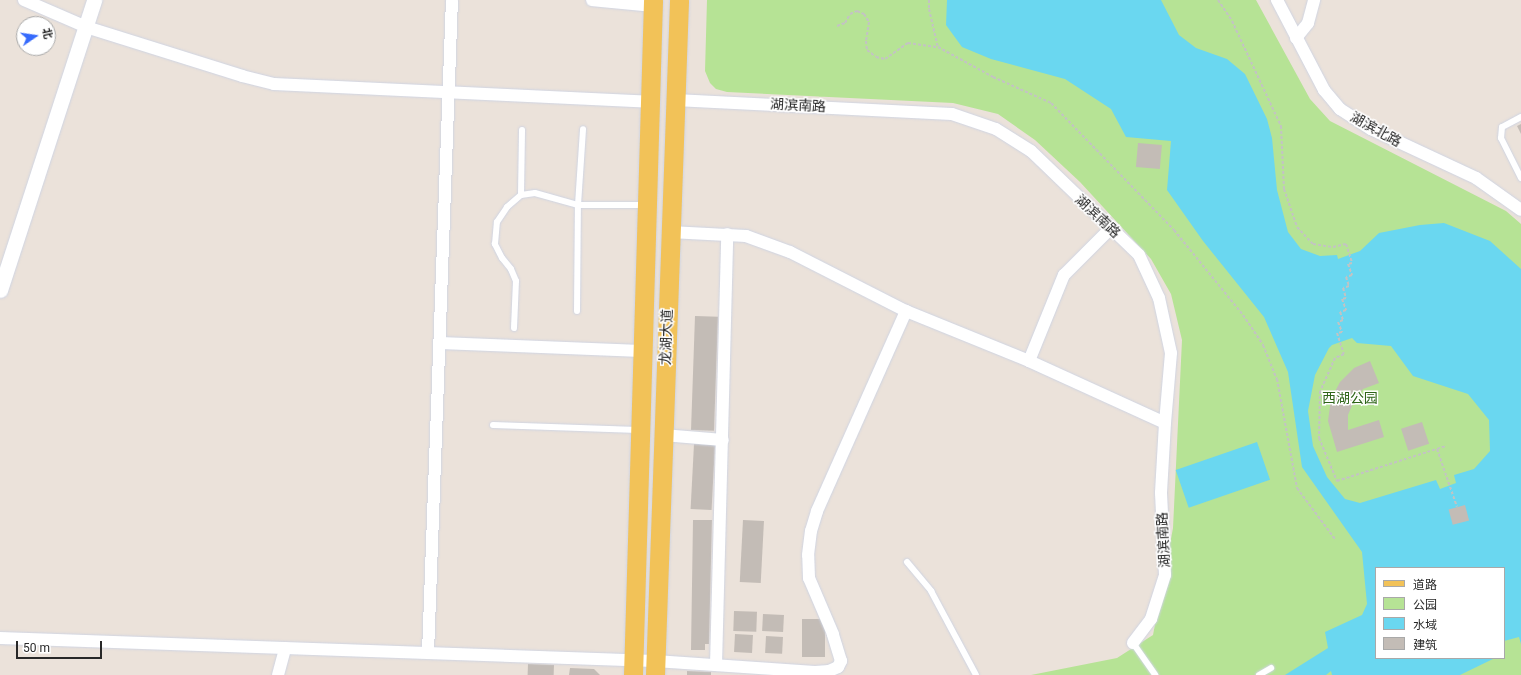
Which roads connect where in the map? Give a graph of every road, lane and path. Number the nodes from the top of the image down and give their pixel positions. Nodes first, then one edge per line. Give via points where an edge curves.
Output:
1 (24, 0) edge
2 (94, 0) edge
3 (452, 0) edge
4 (592, 0) edge
5 (680, 0) edge
6 (930, 0) edge
7 (1218, 0) edge
8 (1277, 0) edge
9 (1314, 0) edge
10 (653, 3) edge
11 (836, 26) dead end
12 (86, 27) junction
13 (1296, 38) junction
14 (938, 47) junction
15 (449, 92) junction
16 (676, 100) junction
17 (650, 102) junction
18 (1521, 117) edge
19 (583, 128) dead end
20 (522, 130) dead end
21 (1521, 178) edge
22 (521, 195) junction
23 (578, 205) junction
24 (647, 205) junction
25 (1521, 210) edge
26 (1111, 228) junction
27 (670, 232) junction
28 (727, 234) junction
29 (0, 290) edge
30 (577, 311) dead end
31 (906, 311) junction
32 (514, 328) dead end
33 (440, 343) junction
34 (642, 351) junction
35 (1029, 361) junction
36 (1165, 423) junction
37 (493, 425) dead end
38 (640, 430) junction
39 (663, 435) junction
40 (723, 440) junction
41 (1446, 446) dead end
42 (1437, 449) junction
43 (1457, 507) dead end
44 (1335, 539) dead end
45 (908, 562) dead end
46 (0, 638) edge
47 (1133, 643) joint
48 (286, 648) junction
49 (428, 653) junction
50 (716, 665) junction
51 (633, 668) edge
52 (655, 668) edge
53 (1271, 668) dead end
54 (278, 675) edge
55 (976, 675) edge
56 (1155, 675) edge
57 (1259, 675) edge

1 - 12 street
2 - 12 street
3 - 15 street
4 - 10 street
5 - 16 main road, 龙湖大道
6 - 14 path via 929,9
7 - 42 path via 1232,21 1281,126 1284,189 1297,227 1312,244 1333,247 1346,244 1352,263 1348,264 1352,275 1346,277 1349,286 1343,288 1346,298 1342,300 1346,310 1340,312 1343,320 1338,322 1342,332 1337,333 1344,354 1335,358 1320,391 1320,438 1337,481
8 - 13 street, 湖滨北路
9 - 13 street via 1308,23
10 - 17 main road, 龙湖大道
11 - 14 path via 845,23 850,14 857,11 864,14 869,22 867,50 885,60 908,43
12 - 15 street via 274,84
12 - 29 street
13 - 25 street, 湖滨北路 via 1324,90 1340,109 1371,129 1476,178
14 - 44 path via 993,77 1051,103 1174,230 1238,309 1263,345 1277,379 1297,488
15 - 17 street
15 - 33 street
16 - 26 street, 湖滨南路 via 952,114 996,129 1031,152
16 - 27 main road, 龙湖大道
17 - 24 main road, 龙湖大道
18 - 21 lane via 1502,127 1501,138
19 - 23 lane
20 - 22 lane
22 - 23 lane via 535,193
22 - 32 lane via 507,207 497,222 495,244 516,281
23 - 24 lane
23 - 30 lane
24 - 34 main road, 龙湖大道
26 - 35 street via 1064,275
26 - 36 street, 湖滨南路 via 1139,255 1159,298 1171,354
27 - 28 street
27 - 39 main road, 龙湖大道
28 - 31 street via 746,236 790,252
28 - 40 street
31 - 35 street
31 - 50 street via 820,504 811,531 809,578 840,653 841,661 838,667 815,672
33 - 34 street
33 - 49 street
34 - 38 main road, 龙湖大道
35 - 36 street
36 - 47 street, 湖滨南路 via 1161,494 1165,575 1151,619
37 - 38 lane
38 - 51 main road, 龙湖大道
39 - 40 street
39 - 52 main road, 龙湖大道
40 - 50 street
41 - 42 path
42 - 43 path
45 - 55 lane via 931,591
46 - 48 street
47 - 56 lane
48 - 49 street
48 - 54 street
49 - 51 street
50 - 52 street
51 - 52 street
53 - 57 lane

